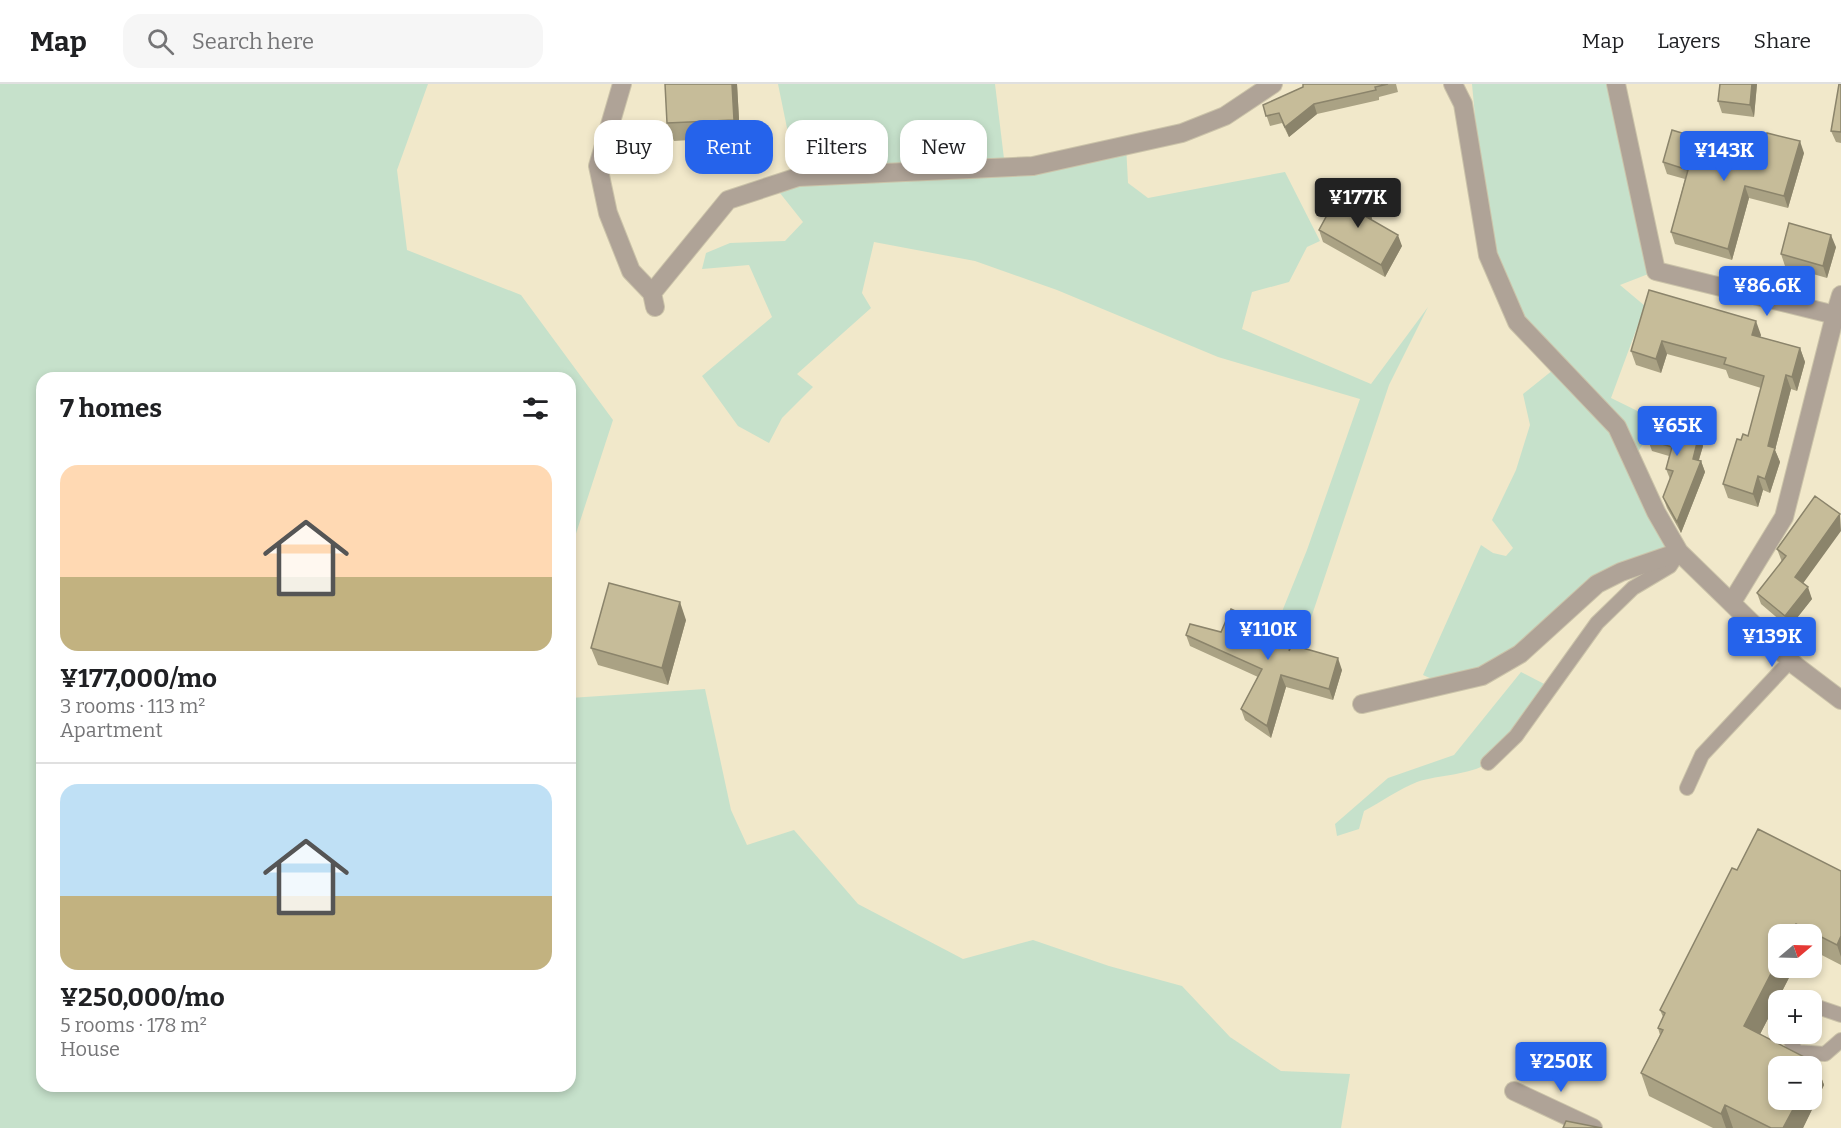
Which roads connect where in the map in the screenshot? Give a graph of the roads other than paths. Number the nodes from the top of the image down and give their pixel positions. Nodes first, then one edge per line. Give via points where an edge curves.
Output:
1 (622, 84) edge
2 (1273, 84) edge
3 (1453, 84) edge
4 (1616, 84) edge
5 (1841, 295) edge
6 (1838, 317) edge
7 (1679, 552) junction
8 (1732, 602) junction
9 (1791, 660) junction
10 (1841, 700) edge
11 (1362, 704) dead end
12 (1488, 763) dead end
13 (1687, 788) dead end
14 (1822, 1008) edge
15 (1841, 1015) edge
16 (1841, 1040) edge
17 (1792, 1044) edge
18 (1514, 1091) dead end
19 (1593, 1128) edge

1 - 2 street via 598,166 608,213 631,271 653,300 728,200 772,183 798,177 1033,166 1182,133 1225,117
3 - 7 street via 1463,104 1488,255 1517,322 1617,427
4 - 6 street via 1656,272
5 - 6 street
6 - 8 street via 1784,517
7 - 8 street
7 - 11 street via 1621,572 1597,585 1520,654 1482,676
7 - 12 lane via 1670,566 1633,588 1598,623 1516,736
8 - 9 street
9 - 10 street
9 - 13 lane via 1702,755
14 - 15 lane
16 - 17 lane via 1825,1054 1796,1052
18 - 19 street

